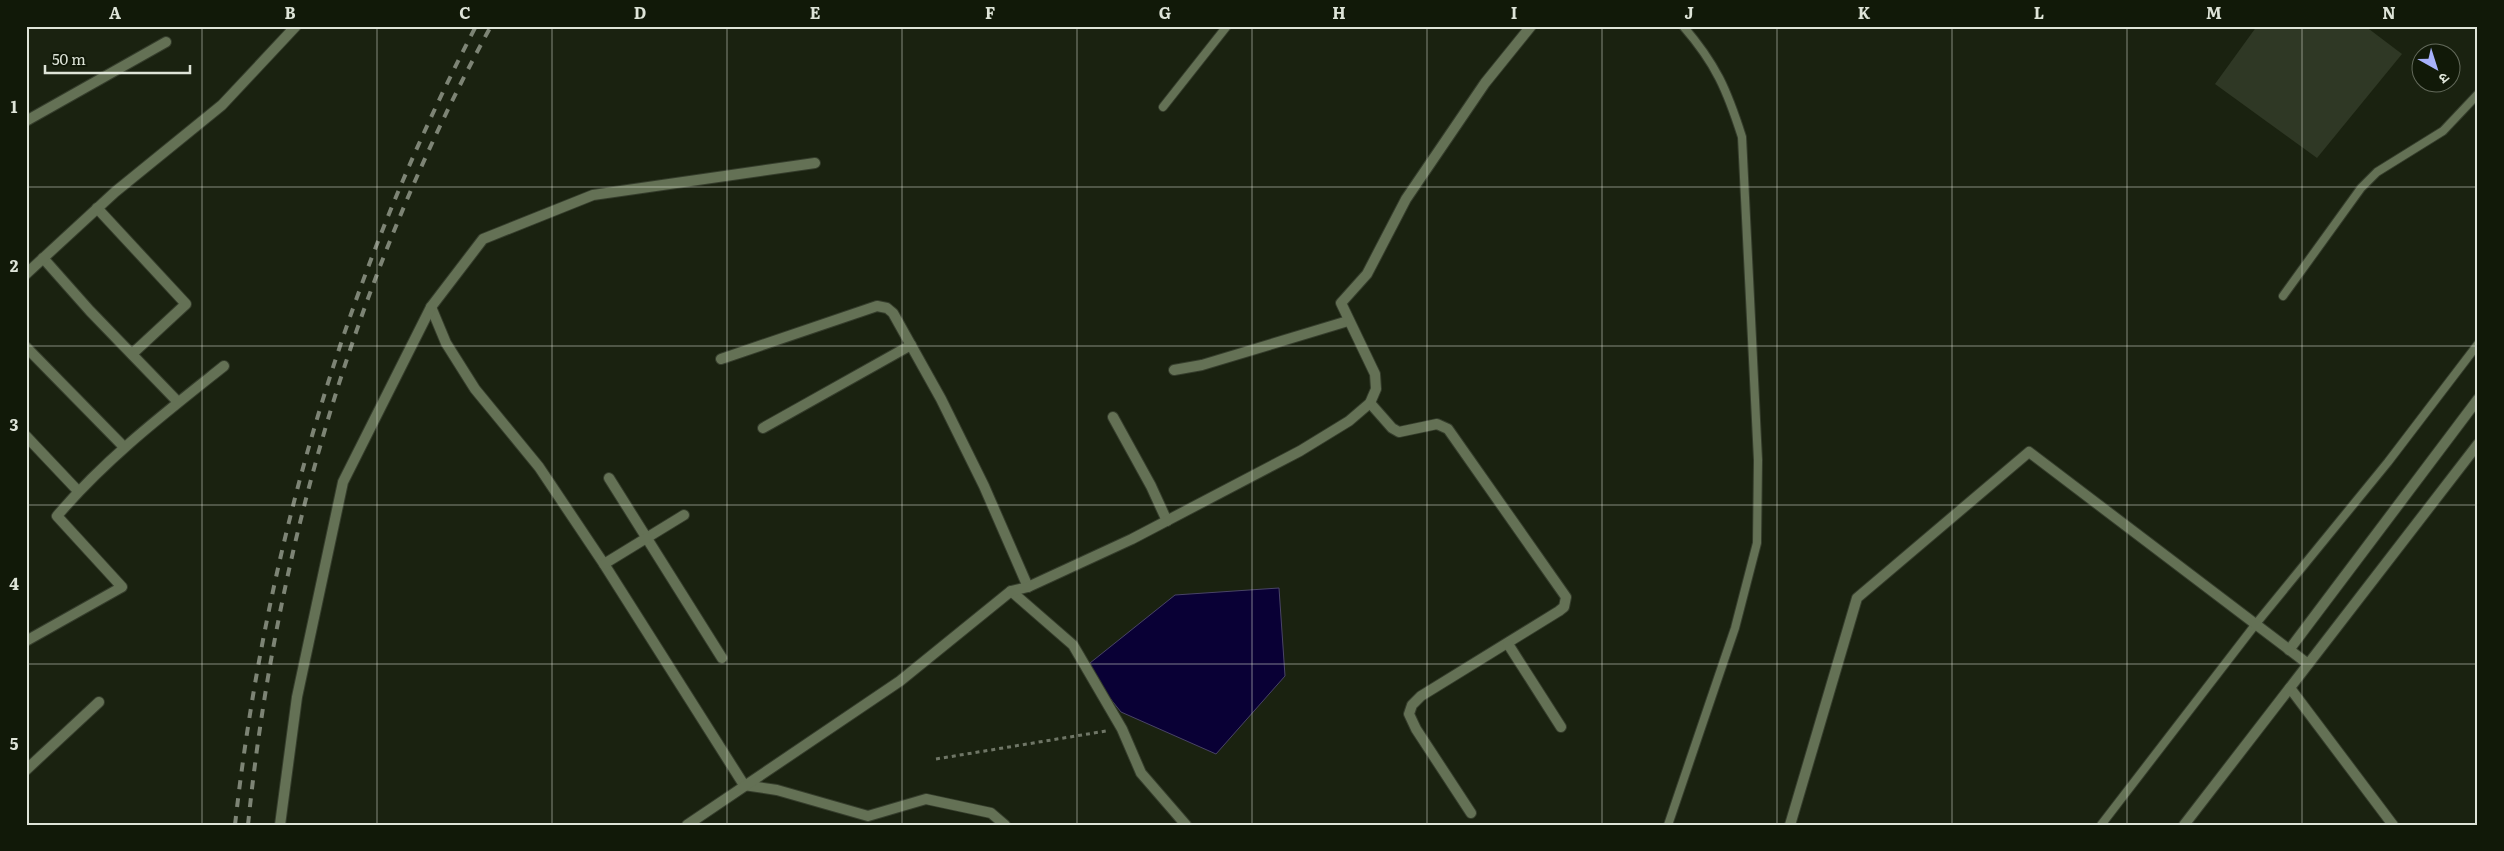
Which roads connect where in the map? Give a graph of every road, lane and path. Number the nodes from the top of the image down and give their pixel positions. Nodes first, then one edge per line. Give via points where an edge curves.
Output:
1 (296, 26) edge
2 (1227, 26) edge
3 (1532, 26) edge
4 (1683, 26) edge
5 (166, 42) dead end
6 (2478, 94) edge
7 (1163, 107) dead end
8 (26, 121) edge
9 (815, 163) dead end
10 (97, 208) junction
11 (43, 258) junction
12 (26, 274) edge
13 (2283, 296) dead end
14 (431, 307) junction
15 (1348, 320) junction
16 (2478, 344) edge
17 (911, 345) junction
18 (26, 347) edge
19 (132, 354) junction
20 (721, 359) dead end
21 (224, 366) dead end
22 (1174, 370) dead end
23 (2478, 399) edge
24 (178, 402) junction
25 (1370, 403) junction
26 (1113, 417) dead end
27 (764, 428) dead end
28 (26, 436) edge
29 (2478, 444) edge
30 (124, 447) junction
31 (609, 478) dead end
32 (78, 491) junction
33 (684, 515) dead end
34 (1167, 521) junction
35 (646, 537) junction
36 (604, 564) junction
37 (1028, 587) junction
38 (1012, 591) junction
39 (2255, 625) junction
40 (26, 641) edge
41 (1508, 644) junction
42 (2289, 650) junction
43 (722, 658) dead end
44 (2308, 664) junction
45 (2290, 688) junction
46 (99, 702) dead end
47 (1561, 727) dead end
48 (1122, 729) junction
49 (936, 759) dead end
50 (26, 770) edge
51 (744, 785) junction
52 (1471, 813) dead end
53 (280, 825) edge
54 (687, 825) edge
55 (1005, 825) edge
56 (1186, 825) edge
57 (1668, 825) edge
58 (1790, 825) edge
59 (2101, 825) edge
60 (2184, 825) edge
61 (2393, 825) edge

1 - 10 street via 222,105
2 - 7 lane
3 - 15 street via 1485,83 1406,199 1367,274 1341,303
4 - 57 lane via 1706,53 1728,95 1742,137 1758,460 1757,543 1735,628
5 - 8 street
6 - 13 lane via 2443,131 2377,172 2361,188
9 - 14 street via 593,195 483,240
10 - 11 street
10 - 19 street via 186,304
11 - 12 street
11 - 19 street
14 - 36 street via 446,343 475,389 539,468
14 - 53 street via 342,482 297,697
15 - 22 street via 1202,365
15 - 25 street via 1375,374 1376,389
16 - 39 lane via 2388,462
17 - 20 street via 892,313 877,306
17 - 27 street
17 - 37 street via 946,407
18 - 30 street
19 - 24 street
21 - 24 street
23 - 42 street
24 - 30 street
25 - 34 street via 1349,421 1300,450
25 - 41 street via 1399,432 1437,424 1448,429 1560,586 1566,598 1564,607
26 - 34 street
28 - 32 street
29 - 44 street
30 - 32 street
31 - 35 street
32 - 40 street via 57,516 122,587
33 - 35 street
34 - 37 street
35 - 36 street
35 - 43 street
36 - 51 street
37 - 38 street
38 - 48 street via 1073,645
38 - 51 street via 900,682
39 - 42 street
39 - 58 street via 2030,452 1857,598
39 - 59 lane
41 - 47 street
41 - 52 street via 1421,696 1409,714
42 - 44 street
44 - 45 street
45 - 60 street
45 - 61 street
46 - 50 street
48 - 49 path
48 - 56 street via 1141,773
51 - 54 street
51 - 55 street via 777,790 868,816 926,799 991,813

